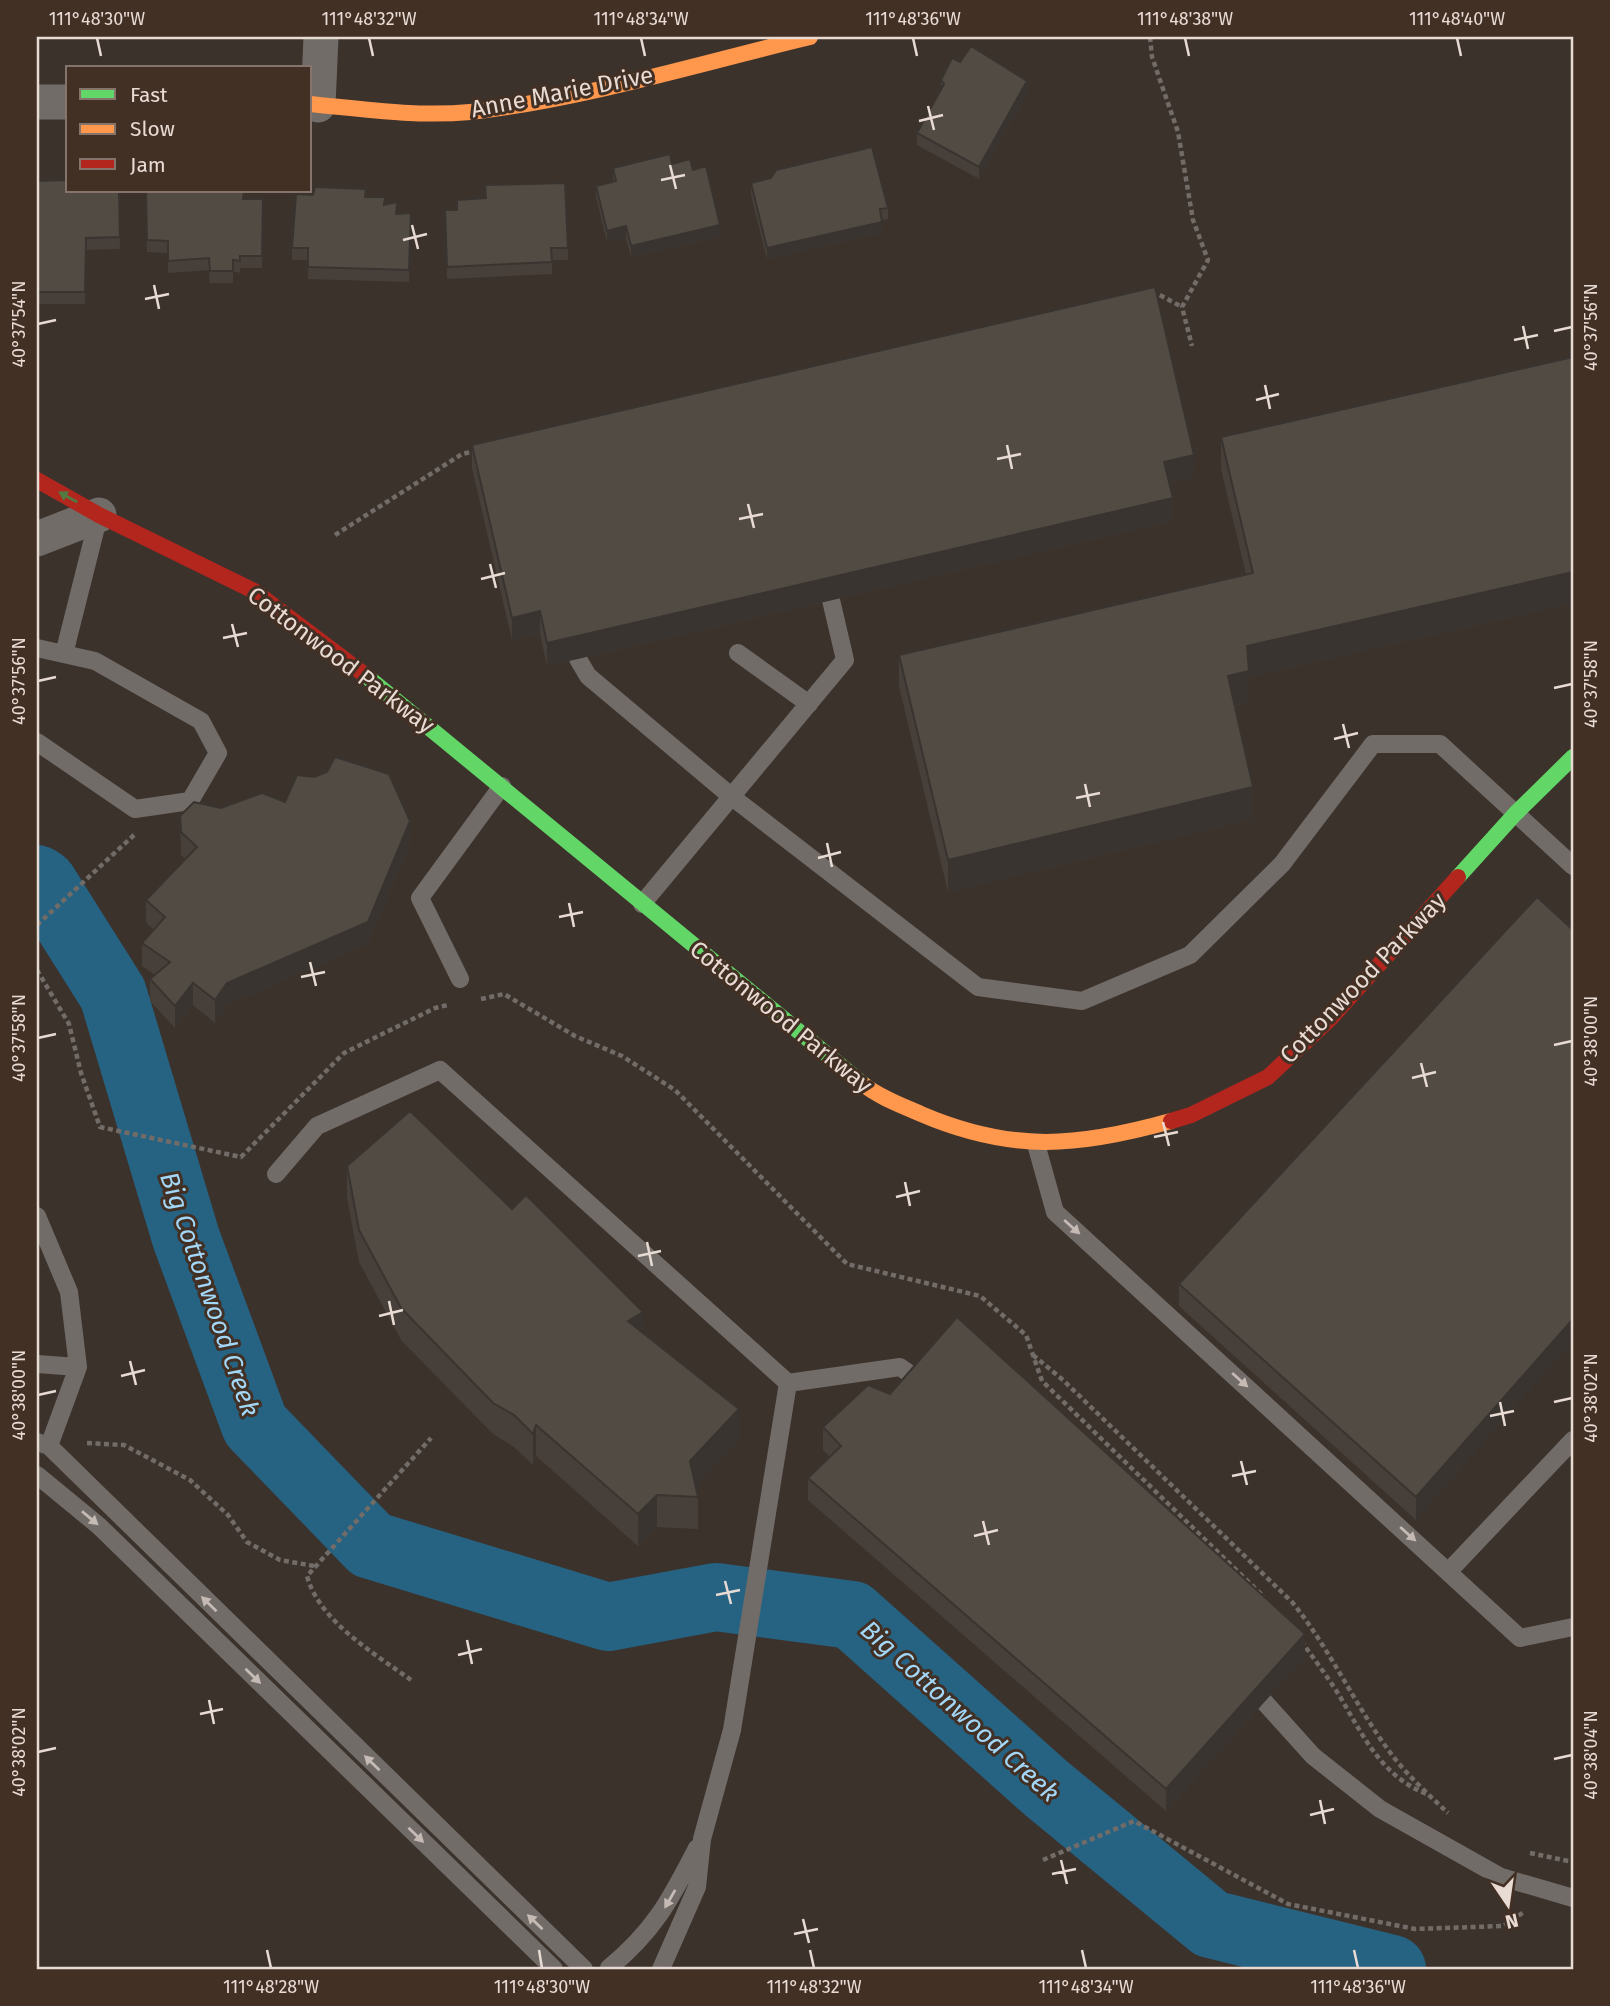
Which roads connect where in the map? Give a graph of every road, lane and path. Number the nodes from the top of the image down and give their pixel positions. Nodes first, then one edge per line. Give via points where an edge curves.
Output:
1 (321, 37) edge
2 (810, 37) edge
3 (1150, 37) edge
4 (37, 102) edge
5 (66, 102) edge
6 (314, 105) edge
7 (1146, 297) edge
8 (1182, 307) junction
9 (1192, 346) dead end
10 (489, 448) edge
11 (37, 480) edge
12 (99, 514) junction
13 (335, 534) dead end
14 (37, 539) edge
15 (831, 600) edge
16 (37, 648) edge
17 (738, 653) dead end
18 (64, 654) junction
19 (578, 659) edge
20 (809, 705) junction
21 (37, 742) edge
22 (1573, 757) edge
23 (502, 786) junction
24 (732, 797) junction
25 (1515, 814) junction
26 (136, 833) dead end
27 (1573, 866) edge
28 (642, 904) junction
29 (37, 925) edge
30 (37, 970) edge
31 (460, 979) dead end
32 (479, 999) dead end
33 (456, 1003) dead end
34 (1035, 1144) junction
35 (276, 1174) dead end
36 (37, 1216) edge
37 (1033, 1354) junction
38 (37, 1364) edge
39 (78, 1367) junction
40 (788, 1383) junction
41 (943, 1397) edge
42 (431, 1438) dead end
43 (1573, 1440) edge
44 (86, 1443) dead end
45 (43, 1444) edge
46 (37, 1475) edge
47 (314, 1566) junction
48 (1449, 1571) junction
49 (1269, 1603) edge
50 (1573, 1627) edge
51 (1296, 1633) edge
52 (1233, 1669) edge
53 (411, 1680) dead end
54 (1429, 1795) junction
55 (1457, 1821) dead end
56 (702, 1839) junction
57 (1525, 1852) dead end
58 (1043, 1860) dead end
59 (1573, 1862) edge
60 (1554, 1893) junction
61 (1573, 1898) edge
62 (554, 1969) edge
63 (584, 1969) edge
64 (611, 1969) edge
65 (661, 1969) edge

1 - 6 street
2 - 6 street, Anne Marie Drive via 562,96 469,112 391,112
3 - 8 path via 1152,57 1178,132 1193,220 1208,260
4 - 5 street
7 - 8 path via 1158,294
8 - 9 path
10 - 13 path via 461,454
12 -> 11 street, Cottonwood Parkway
12 - 14 street
12 - 18 lane
12 - 23 street, Cottonwood Parkway via 254,591
15 - 20 lane via 845,660
16 - 18 lane
17 - 20 lane
18 - 21 lane via 95,661 201,722 218,754 190,801 135,809
19 - 24 lane via 588,676
20 - 24 lane
22 - 25 street, Cottonwood Parkway
23 - 28 street, Cottonwood Parkway
23 - 31 lane via 420,898
24 - 25 lane via 978,987 1082,1001 1190,955 1282,864 1373,744 1440,744
24 - 28 lane
25 - 27 lane
25 - 34 street, Cottonwood Parkway via 1329,1019 1268,1077 1191,1115 1111,1139
26 - 29 path
28 - 34 street, Cottonwood Parkway via 876,1094 954,1128
30 - 33 path via 69,1024 100,1127 241,1157 344,1054 435,1008
32 - 37 path via 503,994 575,1036 622,1056 675,1090 847,1264 980,1296 1026,1335
34 -> 48 lane via 1055,1212
35 - 40 lane via 317,1126 440,1070
36 - 39 lane via 69,1292
37 - 49 path via 1042,1381
37 - 54 path via 1292,1602 1393,1756
38 - 39 lane
39 - 45 lane
40 - 41 lane via 900,1367
40 - 56 lane via 743,1677
42 - 47 path
43 - 48 lane
44 - 47 path via 124,1445 179,1474 228,1515 247,1542 280,1560
63 -> 45 lane
46 -> 62 lane via 99,1526
47 - 53 path via 307,1576 310,1589 333,1617
48 - 50 lane via 1520,1639
51 - 54 path via 1385,1767 1407,1787
52 - 60 lane via 1313,1756 1380,1809 1501,1877
54 - 55 path
56 -> 64 lane via 668,1905 639,1943
56 - 65 lane via 697,1887
57 - 59 path
58 - 60 path via 1134,1821 1288,1904 1415,1929 1503,1926
60 - 61 lane

